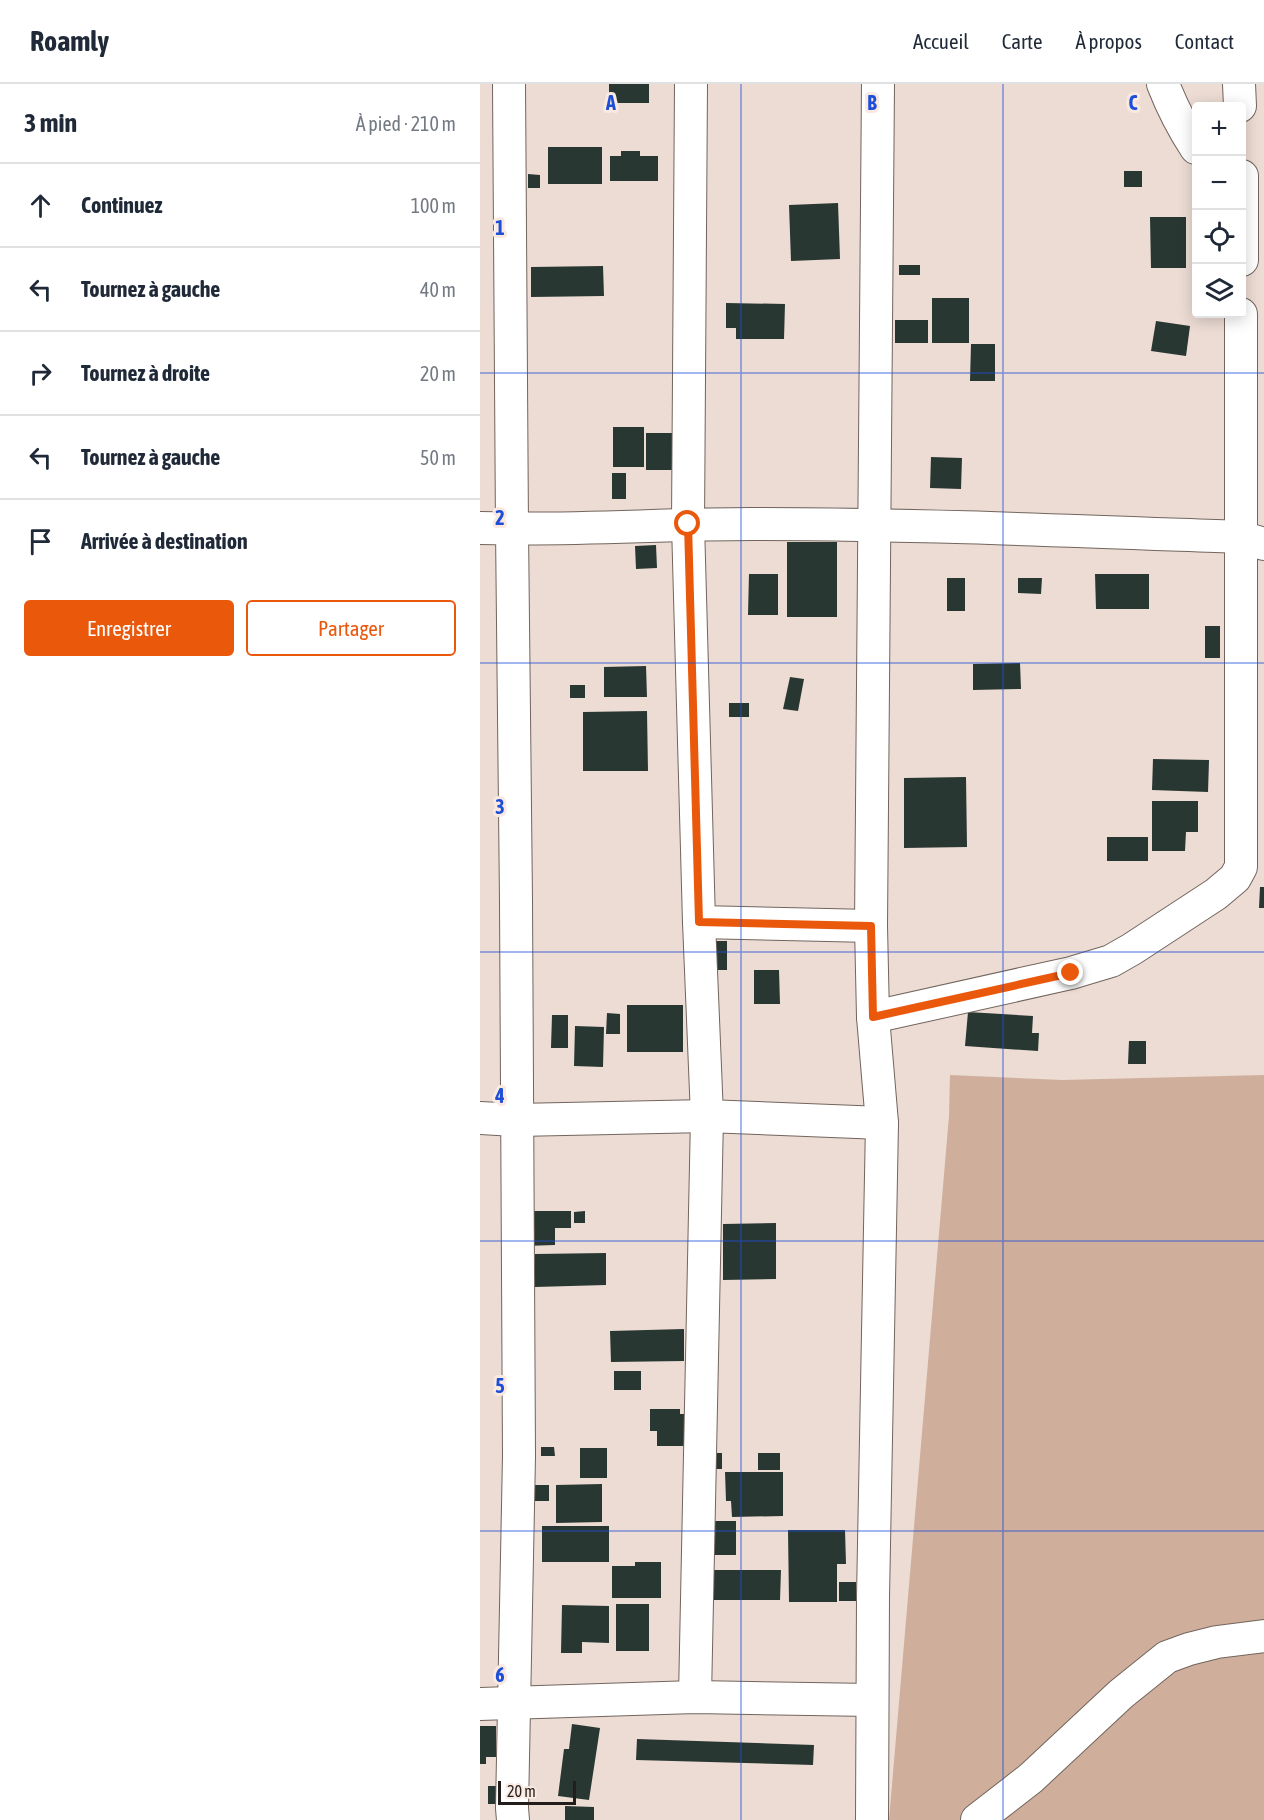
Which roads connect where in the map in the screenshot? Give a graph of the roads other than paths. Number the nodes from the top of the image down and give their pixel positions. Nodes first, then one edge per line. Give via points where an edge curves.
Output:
1 (509, 84) edge
2 (691, 84) edge
3 (878, 84) edge
4 (1163, 84) edge
5 (1239, 84) edge
6 (1240, 102) edge
7 (1192, 141) edge
8 (1241, 318) edge
9 (688, 524) junction
10 (874, 524) junction
11 (480, 528) edge
12 (512, 529) junction
13 (1252, 541) edge
14 (699, 922) junction
15 (871, 926) junction
16 (873, 1017) junction
17 (707, 1116) junction
18 (480, 1118) edge
19 (517, 1120) junction
20 (882, 1123) junction
21 (1264, 1636) edge
22 (695, 1697) junction
23 (872, 1700) junction
24 (513, 1703) junction
25 (480, 1704) edge
26 (513, 1820) edge
27 (872, 1820) edge
28 (977, 1820) edge

1 - 12 street
2 - 9 street
3 - 10 street
4 - 7 street
5 - 6 street
8 - 13 street
9 - 10 street
9 - 12 street
9 - 14 street
10 - 13 street
10 - 15 street
11 - 12 street
12 - 19 street
13 - 16 street via 1241,867 1235,878 1111,961
14 - 15 street
14 - 17 street
15 - 16 street
16 - 20 street
17 - 19 street
17 - 20 street
17 - 22 street
18 - 19 street
19 - 24 street via 519,1456
20 - 23 street
21 - 28 street via 1217,1642 1167,1658 1121,1694 1031,1778
22 - 23 street
22 - 24 street
23 - 27 street
24 - 25 street
24 - 26 street

